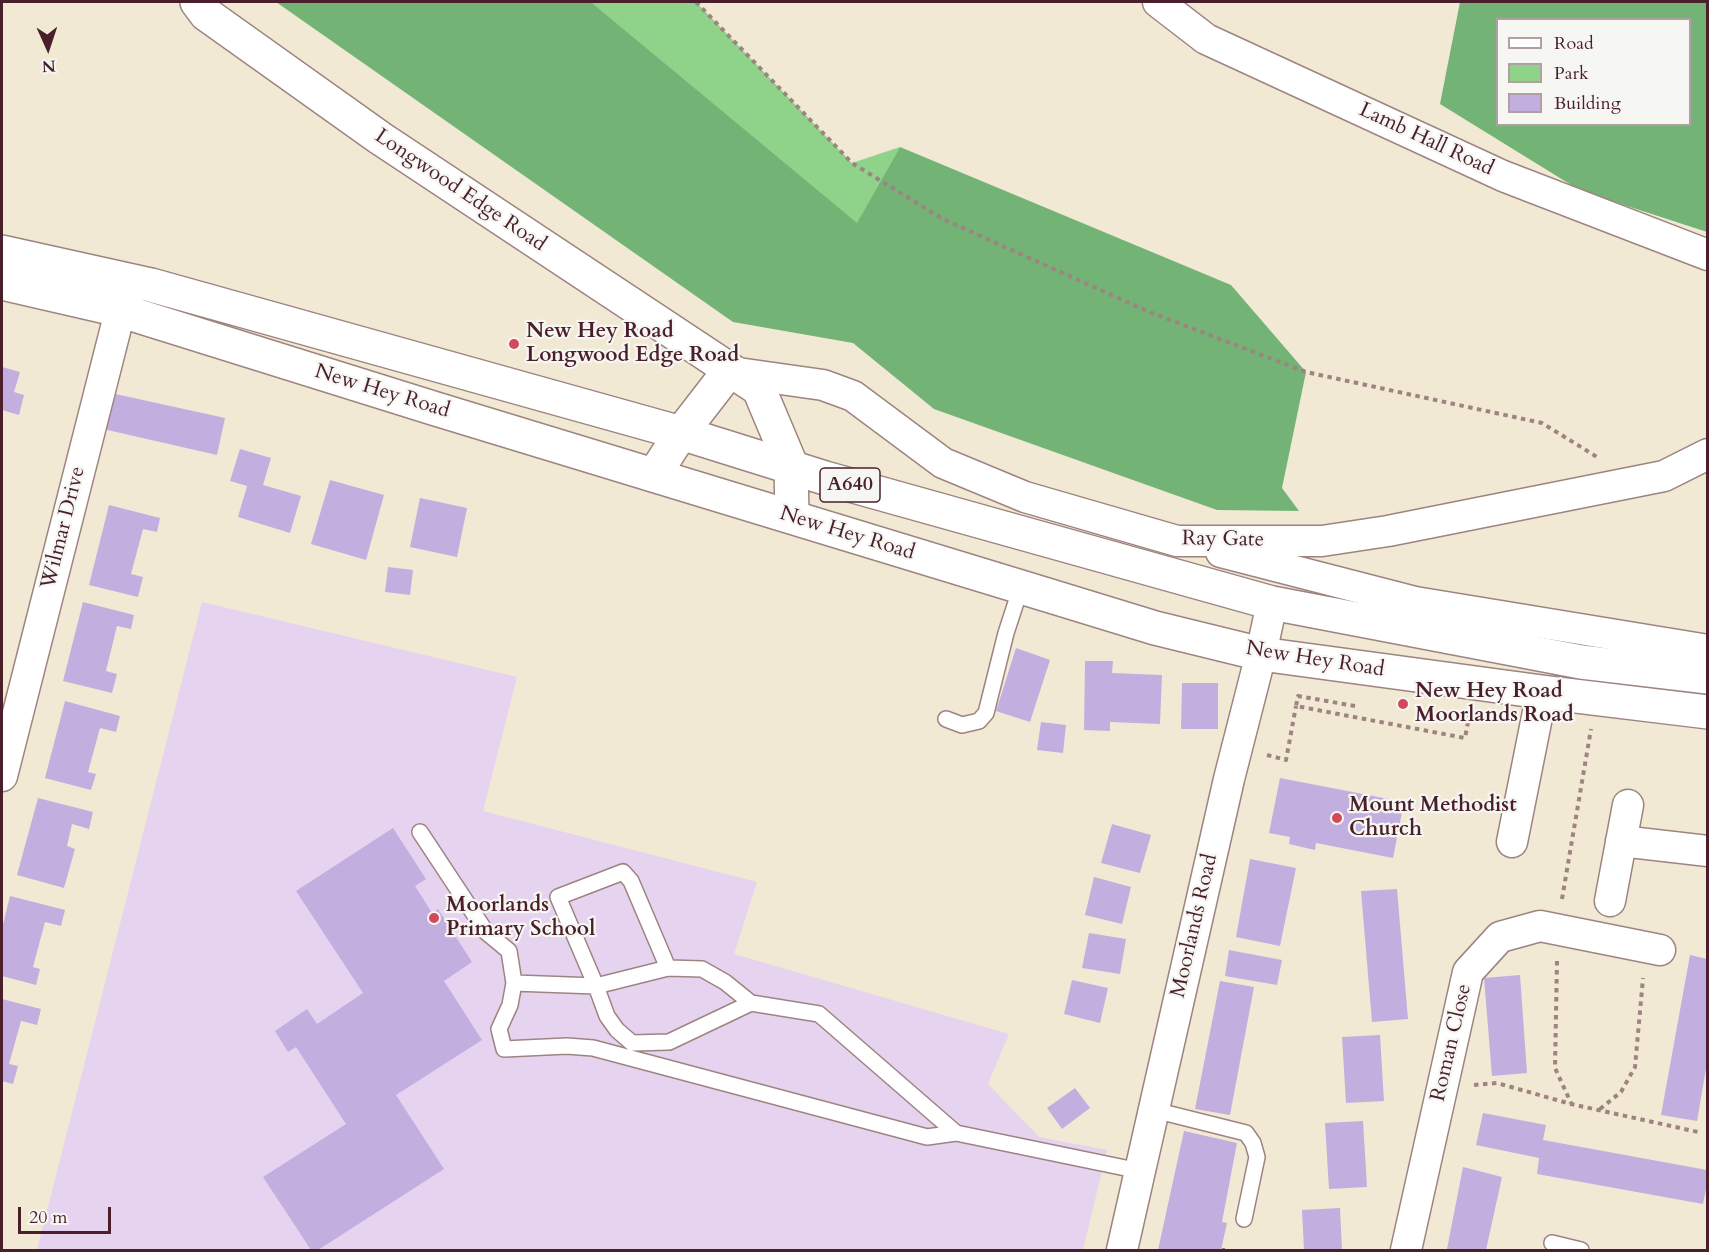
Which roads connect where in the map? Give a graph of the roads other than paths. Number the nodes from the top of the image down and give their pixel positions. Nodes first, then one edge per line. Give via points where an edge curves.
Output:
1 (197, 2) edge
2 (1158, 2) edge
3 (2, 252) edge
4 (1707, 255) edge
5 (129, 279) junction
6 (2, 283) edge
7 (119, 310) junction
8 (729, 371) junction
9 (681, 433) junction
10 (1707, 454) edge
11 (790, 465) junction
12 (654, 475) junction
13 (792, 517) junction
14 (1177, 541) junction
15 (1021, 587) junction
16 (1272, 603) junction
17 (1707, 650) edge
18 (1261, 654) junction
19 (1707, 677) edge
20 (1542, 692) junction
21 (1707, 712) edge
22 (946, 719) dead end
23 (2, 776) edge
24 (1628, 805) dead end
25 (420, 832) dead end
26 (1621, 841) junction
27 (1512, 842) dead end
28 (1707, 851) edge
29 (1610, 901) dead end
30 (1653, 948) road end
31 (668, 968) junction
32 (514, 983) junction
33 (596, 986) junction
34 (751, 1003) junction
35 (1154, 1110) junction
36 (956, 1133) junction
37 (1140, 1171) junction
38 (1244, 1219) dead end
39 (1552, 1243) dead end
40 (1122, 1251) edge
41 (1406, 1251) edge
42 (1581, 1251) edge

1 - 8 main road, Longwood Edge Road via 206,14 380,138
2 - 4 street, Lamb Hall Road via 1206,39 1503,176
3 - 5 main road, New Hey Road / A640
5 - 7 street, Wilmar Drive
5 - 9 main road, New Hey Road / A640
6 - 7 main road, New Hey Road / A640
7 - 12 main road, New Hey Road / A640
7 - 23 street, Wilmar Drive
8 - 9 main road
8 - 11 main road, Longwood Edge Road via 759,389
8 - 14 street, Ray Gate via 823,385 853,396 943,463 1025,497
9 - 11 main road, New Hey Road / A640
9 - 12 main road
10 - 14 street, Ray Gate via 1664,476 1388,531 1322,541
11 - 13 main road, Longwood Edge Road
11 - 16 main road, New Hey Road / A640
12 - 13 main road, New Hey Road / A640
13 - 15 main road, New Hey Road / A640
14 - 17 street via 1415,602
15 - 18 main road, New Hey Road / A640 via 1155,628
15 - 22 lane via 1005,633 986,713 979,721 962,725
16 - 18 street, Moorlands Road
16 - 19 main road, New Hey Road / A640 via 1581,662
18 - 20 main road, New Hey Road / A640
18 - 35 street, Moorlands Road via 1228,779
20 - 21 main road, New Hey Road / A640
20 - 27 street
24 - 26 street
25 - 32 lane via 486,932 509,951
26 - 28 street
26 - 29 street
30 - 41 street, Roman Close via 1540,926 1500,937 1468,972
31 - 33 lane
31 - 33 lane via 623,872 558,897
31 - 34 lane via 702,969
32 - 33 lane
32 - 36 lane via 510,1005 499,1029 504,1049 593,1048 927,1137
33 - 34 lane via 607,1016 632,1043 669,1042
34 - 36 lane via 819,1014
35 - 37 street, Moorlands Road
35 - 38 lane via 1246,1133 1257,1157
36 - 37 lane
37 - 40 street, Moorlands Road
39 - 42 lane

